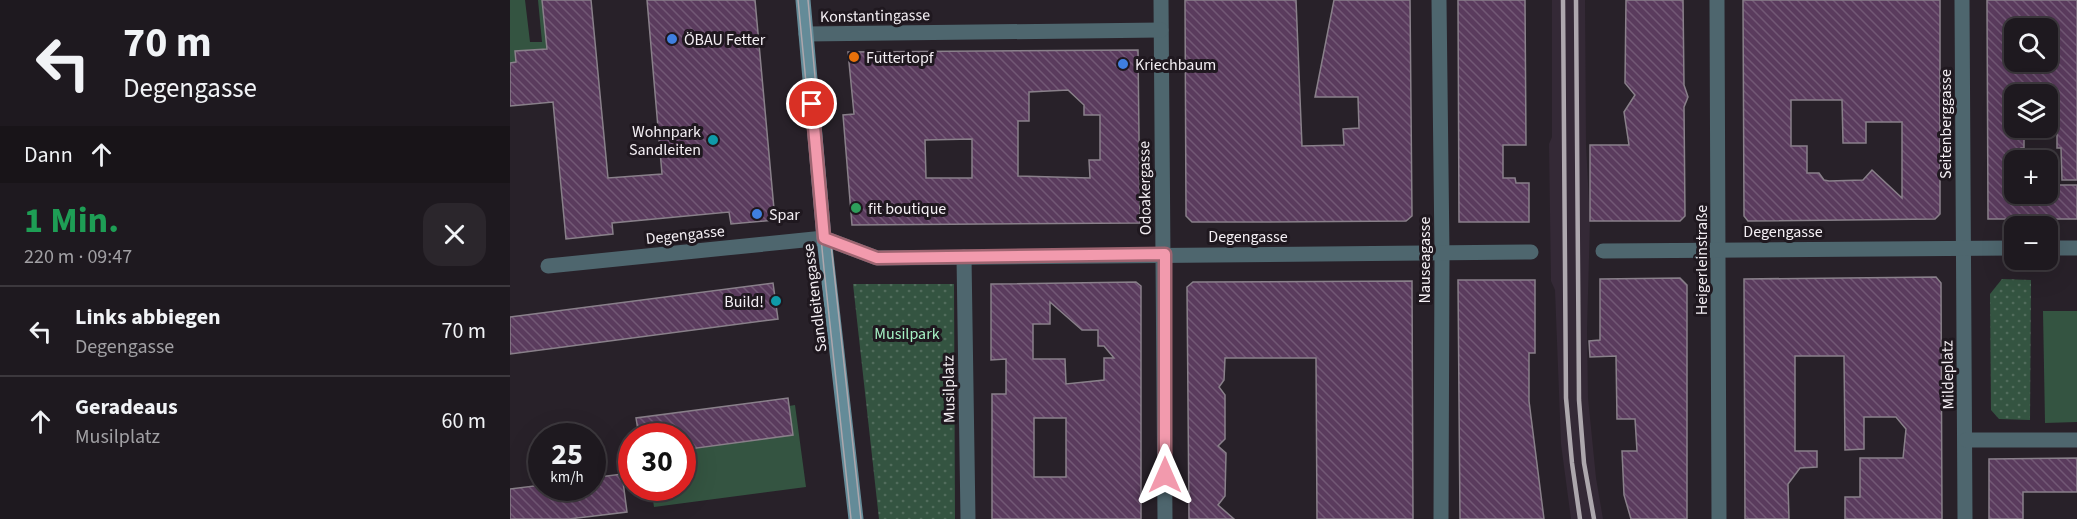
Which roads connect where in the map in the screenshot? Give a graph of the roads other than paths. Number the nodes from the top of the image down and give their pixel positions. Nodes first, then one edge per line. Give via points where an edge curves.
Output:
1 (803, 0) edge
2 (1161, 0) edge
3 (1439, 0) edge
4 (1717, 0) edge
5 (1962, 0) edge
6 (1161, 30) junction
7 (806, 34) junction
8 (824, 238) junction
9 (1964, 248) junction
10 (2004, 248) edge
11 (2058, 248) edge
12 (2077, 248) edge
13 (1719, 250) junction
14 (1603, 251) dead end
15 (1532, 252) dead end
16 (1442, 253) junction
17 (1165, 254) junction
18 (964, 257) junction
19 (548, 266) dead end
20 (1966, 440) junction
21 (2077, 440) edge
22 (856, 519) edge
23 (968, 519) edge
24 (1166, 519) edge
25 (1441, 519) edge
26 (1719, 519) edge
27 (1965, 519) edge

1 - 7 main road, Sandleitengasse
2 - 6 street, Odoakergasse
3 - 16 street, Nauseagasse
4 - 13 street, Heigerleinstraße
5 - 9 street, Seitenberggasse
6 - 7 street, Konstantingasse
6 - 17 street, Odoakergasse via 1161,225
7 - 8 main road, Sandleitengasse
8 - 18 street via 877,258
8 - 19 street, Degengasse
8 - 22 main road, Sandleitengasse
9 - 10 street
9 - 13 street, Degengasse
9 - 20 street, Mildeplatz
11 - 12 street
13 - 14 street, Degengasse
13 - 26 street, Heigerleinstraße
15 - 16 street, Degengasse
16 - 17 street, Degengasse
16 - 25 street, Nauseagasse
17 - 18 street, Degengasse
17 - 24 street, Odoakergasse
18 - 23 street, Musilplatz
20 - 21 street
20 - 27 street

